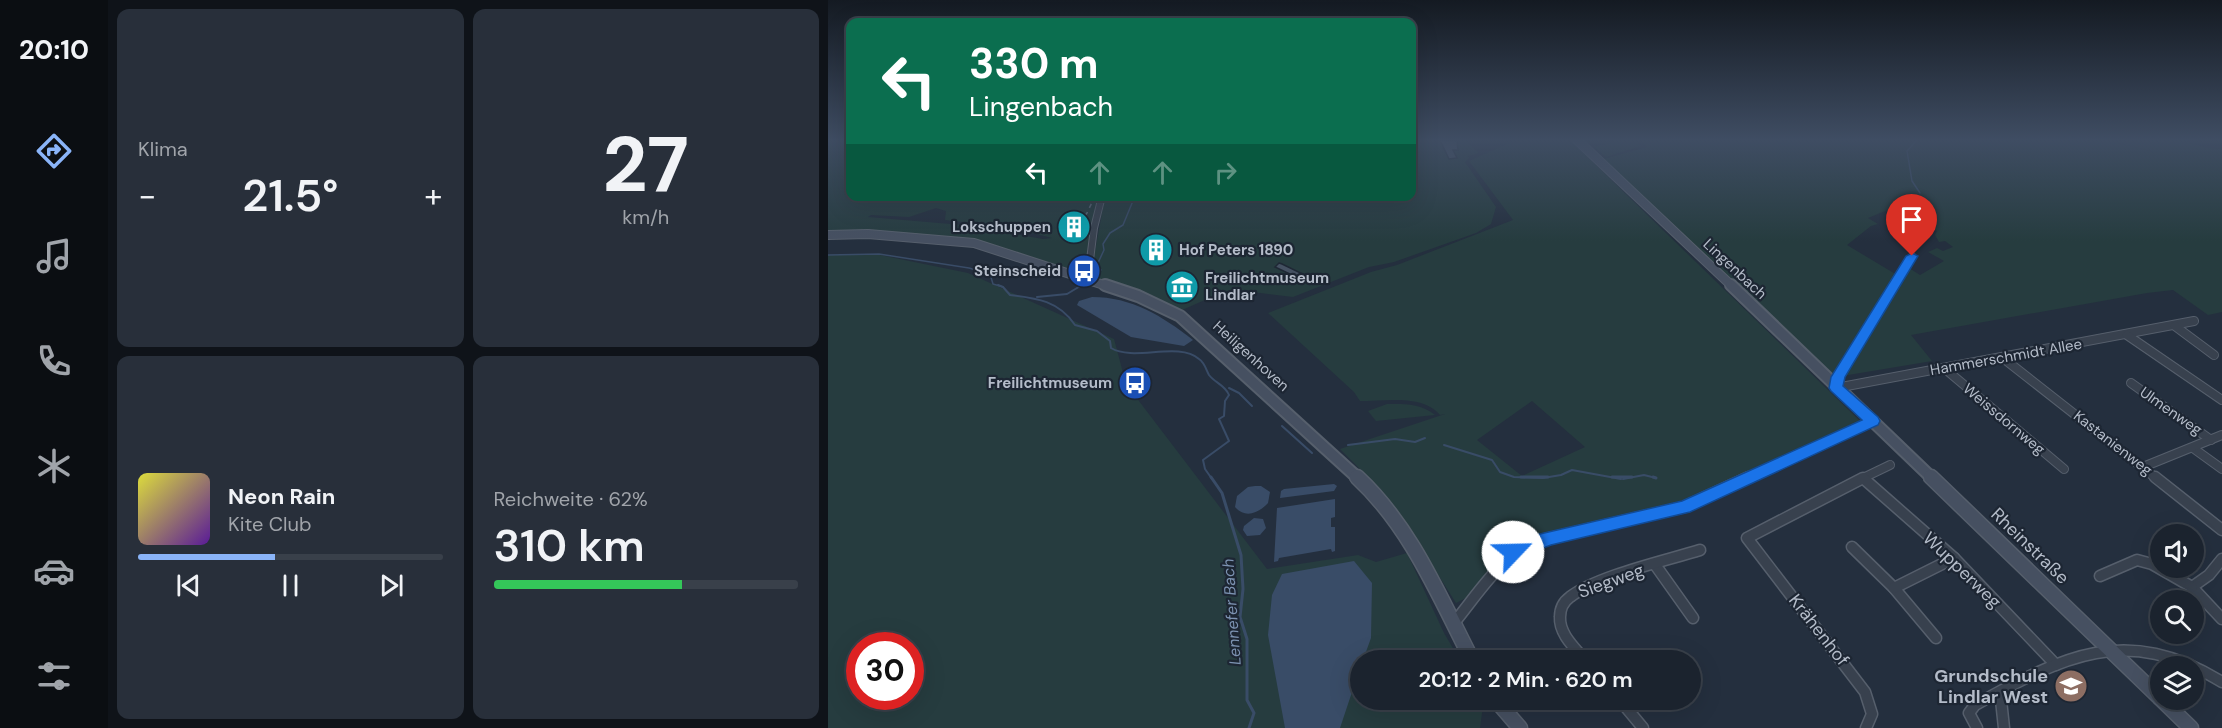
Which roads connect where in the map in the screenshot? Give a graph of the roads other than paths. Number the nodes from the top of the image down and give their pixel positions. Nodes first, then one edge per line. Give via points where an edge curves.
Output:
1 (1612, 173) edge
2 (1101, 201) edge
3 (828, 235) edge
4 (1912, 256) dead end
5 (1076, 276) junction
6 (2194, 321) dead end
7 (2175, 326) junction
8 (2127, 335) junction
9 (2214, 355) dead end
10 (2003, 358) junction
11 (1944, 368) junction
12 (2131, 383) dead end
13 (1836, 388) junction
14 (2222, 400) edge
15 (1873, 421) junction
16 (2222, 435) edge
17 (2211, 440) junction
18 (2193, 448) junction
19 (1890, 465) dead end
20 (2143, 466) junction
21 (2064, 469) dead end
22 (2222, 469) edge
23 (1863, 478) junction
24 (2222, 530) edge
25 (1852, 547) dead end
26 (1700, 550) dead end
27 (1954, 558) junction
28 (2222, 559) edge
29 (1656, 566) junction
30 (2100, 576) dead end
31 (2192, 587) junction
32 (1894, 588) junction
33 (1693, 618) dead end
34 (2222, 619) edge
35 (1454, 623) junction
36 (1935, 638) dead end
37 (1467, 650) edge
38 (1577, 650) edge
39 (2110, 651) junction
40 (2056, 665) junction
41 (2222, 682) edge
42 (2150, 689) edge
43 (2003, 691) junction
44 (1504, 710) edge
45 (1628, 710) edge
46 (2172, 710) edge
47 (1520, 728) edge
48 (1643, 728) edge
49 (1866, 728) edge
50 (1977, 728) edge
51 (2004, 728) edge
52 (2191, 728) edge

1 - 13 main road, Lingenbach
2 - 5 street via 1090,261
3 - 5 main road, Heiligenhoven via 868,234 974,243
4 - 13 street via 1838,377
5 - 35 main road, Heiligenhoven via 1138,296 1180,316 1358,476 1413,545
6 - 7 street, Hammerschmidt Allee
7 - 8 street, Hammerschmidt Allee
7 - 9 street
8 - 10 street, Hammerschmidt Allee
8 - 14 street
10 - 11 street, Hammerschmidt Allee
10 - 20 street, Kastanienweg
11 - 13 street, Hammerschmidt Allee
11 - 21 street, Weissdornweg
12 - 17 street, Ulmenweg
13 - 15 main road, Lingenbach
15 - 35 street via 1684,507 1533,542 1499,564
15 - 39 main road, Rheinstraße
16 - 17 street
17 - 18 street
18 - 20 street
18 - 22 street
19 - 23 street
20 - 24 street, Kastanienweg
23 - 27 street, Wupperweg
23 - 49 street, Krähenhof via 1747,538 1864,692 1873,708 1872,722
25 - 32 street
26 - 29 street, Siegweg
27 - 32 street
27 - 40 street, Wupperweg
28 - 31 street
29 - 33 street, Siegweg
29 - 38 street, Siegweg via 1572,595 1564,603 1559,613 1560,624
30 - 31 street via 2137,560 2152,564
31 - 34 street
32 - 36 street
35 - 37 main road, Heiligenhoven
39 - 40 street via 2088,653
39 - 41 street via 2127,649 2177,660
39 - 42 main road, Rheinstraße
40 - 43 street
43 - 50 street via 1975,705 1969,713
43 - 51 street
44 - 47 main road
45 - 48 street
46 - 52 main road, Rheinstraße

